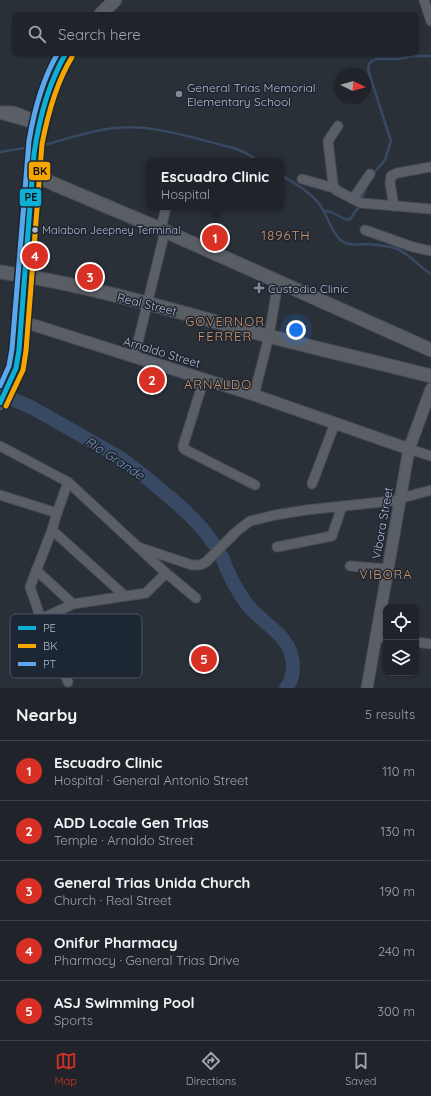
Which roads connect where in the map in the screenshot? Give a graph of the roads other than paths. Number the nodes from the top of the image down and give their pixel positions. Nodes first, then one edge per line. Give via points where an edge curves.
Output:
1 (115, 0) edge
2 (424, 0) edge
3 (103, 12) edge
4 (431, 21) edge
5 (64, 56) edge
6 (0, 111) edge
7 (0, 114) edge
8 (40, 123) junction
9 (338, 126) dead end
10 (431, 167) edge
11 (33, 174) junction
12 (370, 174) dead end
13 (302, 179) dead end
14 (334, 188) junction
15 (353, 199) junction
16 (394, 206) junction
17 (431, 209) edge
18 (166, 210) edge
19 (163, 230) junction
20 (365, 230) dead end
21 (431, 251) edge
22 (0, 272) edge
23 (24, 275) junction
24 (278, 282) junction
25 (148, 303) junction
26 (21, 321) junction
27 (269, 336) junction
28 (431, 350) edge
29 (134, 358) junction
30 (431, 376) edge
31 (204, 379) junction
32 (431, 390) edge
33 (254, 394) junction
34 (0, 403) edge
35 (335, 423) junction
36 (0, 446) edge
37 (409, 449) junction
38 (431, 456) edge
39 (68, 482) junction
40 (312, 484) dead end
41 (255, 485) dead end
42 (430, 487) edge
43 (0, 495) edge
44 (400, 498) junction
45 (342, 506) junction
46 (57, 513) junction
47 (52, 530) junction
48 (138, 547) junction
49 (277, 547) dead end
50 (350, 566) dead end
51 (387, 569) junction
52 (36, 570) junction
53 (166, 573) junction
54 (125, 596) junction
55 (196, 598) dead end
56 (73, 604) junction
57 (39, 614) edge
58 (52, 614) edge
59 (381, 637) edge
60 (419, 642) edge
61 (431, 644) edge
62 (66, 678) edge
63 (68, 682) dead end
64 (367, 688) edge

1 - 3 main road
2 - 4 street
5 - 8 main road
6 - 8 street via 13,111
7 - 8 street
8 - 11 main road
9 - 14 street via 328,141
10 - 16 street via 391,176
11 - 19 main road
11 - 23 main road
12 - 15 street
13 - 14 street
14 - 15 street
15 - 16 street via 366,204
16 - 17 street
18 - 19 street
19 - 24 main road
19 - 25 street
20 - 21 street
22 - 23 main road, Real Street
23 - 25 main road, Real Street
23 - 26 main road
24 - 27 street
24 - 28 main road
25 - 27 main road, Real Street
25 - 29 street
26 - 29 street, Arnaldo Street
26 - 34 main road via 16,368
27 - 30 main road, Real Street
27 - 33 street
29 - 31 street, Arnaldo Street
31 - 33 street, Arnaldo Street
31 - 41 street via 184,449
32 - 37 street, Vibora Street
33 - 35 street, Arnaldo Street
35 - 37 street, Arnaldo Street
35 - 40 street
36 - 39 street
37 - 38 street
37 - 44 street, Vibora Street
39 - 46 street
39 - 48 street
42 - 44 street
43 - 46 street
44 - 45 street
44 - 51 street, Vibora Street
45 - 48 street via 250,521 200,565 192,565
45 - 49 street via 332,536
46 - 47 street
47 - 52 street
47 - 54 street
48 - 53 street
50 - 51 street
51 - 59 street, Vibora Street
52 - 56 street
52 - 57 street via 30,587
53 - 54 street via 146,593
53 - 55 street
54 - 56 street
56 - 58 street
59 - 64 street, Vibora Street
60 - 61 street
62 - 63 street

